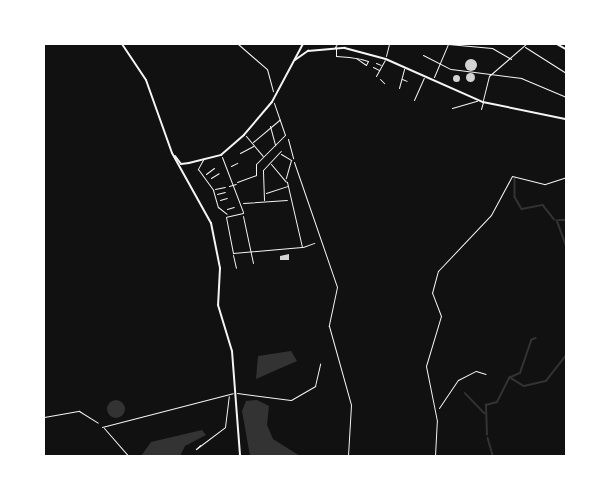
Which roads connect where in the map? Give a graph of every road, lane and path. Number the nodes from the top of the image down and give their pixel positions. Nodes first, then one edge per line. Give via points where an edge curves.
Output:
1 (122, 44) edge
2 (238, 44) edge
3 (279, 44) edge
4 (284, 44) edge
5 (303, 44) edge
6 (389, 44) edge
7 (448, 44) edge
8 (526, 44) edge
9 (558, 44) edge
10 (336, 45) edge
11 (524, 47) junction
12 (567, 49) edge
13 (300, 50) junction
14 (307, 51) junction
15 (363, 52) junction
16 (423, 55) dead end
17 (356, 58) junction
18 (386, 58) junction
19 (295, 60) junction
20 (361, 60) junction
21 (512, 60) junction
22 (376, 63) dead end
23 (440, 65) junction
24 (383, 66) junction
25 (372, 67) dead end
26 (405, 67) junction
27 (381, 71) junction
28 (492, 72) junction
29 (567, 73) edge
30 (376, 76) dead end
31 (379, 78) junction
32 (400, 78) junction
33 (424, 78) junction
34 (406, 81) dead end
35 (394, 82) dead end
36 (432, 82) junction
37 (384, 83) dead end
38 (398, 86) junction
39 (392, 87) dead end
40 (275, 96) junction
41 (567, 97) edge
42 (414, 100) dead end
43 (478, 100) junction
44 (272, 102) junction
45 (483, 102) junction
46 (452, 108) dead end
47 (481, 109) dead end
48 (567, 113) edge
49 (282, 118) junction
50 (566, 119) edge
51 (269, 125) junction
52 (286, 134) junction
53 (244, 135) junction
54 (253, 142) junction
55 (289, 143) junction
56 (255, 145) junction
57 (275, 145) junction
58 (281, 151) joint
59 (240, 153) dead end
60 (279, 154) junction
61 (221, 155) junction
62 (174, 156) junction
63 (264, 157) junction
64 (204, 158) junction
65 (237, 163) dead end
66 (270, 163) junction
67 (189, 164) junction
68 (229, 167) junction
69 (180, 168) junction
70 (214, 168) dead end
71 (219, 172) dead end
72 (185, 175) junction
73 (203, 177) junction
74 (567, 177) edge
75 (286, 178) dead end
76 (206, 182) junction
77 (236, 183) junction
78 (229, 186) dead end
79 (288, 186) junction
80 (225, 187) dead end
81 (213, 190) junction
82 (225, 192) dead end
83 (264, 193) junction
84 (213, 196) junction
85 (227, 198) dead end
86 (289, 199) junction
87 (215, 201) junction
88 (264, 201) junction
89 (241, 203) junction
90 (234, 207) dead end
91 (225, 209) junction
92 (243, 213) junction
93 (228, 216) junction
94 (314, 243) dead end
95 (302, 247) junction
96 (233, 253) junction
97 (252, 253) junction
98 (253, 263) dead end
99 (236, 268) dead end
100 (320, 364) dead end
101 (486, 374) dead end
102 (233, 393) junction
103 (229, 394) junction
104 (435, 411) junction
105 (44, 417) edge
106 (228, 421) junction
107 (234, 422) junction
108 (102, 426) junction
109 (200, 445) dead end
110 (128, 456) edge
111 (240, 456) edge
112 (348, 456) edge
113 (435, 456) edge

1 - 62 main road via 146,80
2 - 40 path via 267,69
3 - 4 street
5 - 13 street
6 - 18 street
7 - 21 street via 492,48
7 - 23 street
8 - 11 street
9 - 12 street
10 - 14 street
10 - 15 street
10 - 17 street via 336,56
11 - 21 street
11 - 29 street
13 - 14 street
13 - 19 street
14 - 19 street
15 - 18 street
15 - 20 street
16 - 23 street
17 - 20 street
17 - 20 street via 365,67 368,62
18 - 24 street
18 - 26 street
19 - 40 street
21 - 28 street
22 - 24 street
23 - 28 street
23 - 36 street
24 - 27 street
25 - 27 street
26 - 32 street
26 - 33 street
27 - 31 street
28 - 41 street
28 - 45 street
30 - 31 street
31 - 37 street
32 - 34 street
32 - 38 street
33 - 36 street
33 - 42 street
35 - 38 street
36 - 43 street
38 - 39 street
40 - 44 street
43 - 45 street
43 - 46 street
44 - 49 street
44 - 53 street
45 - 47 street
45 - 50 street
48 - 50 street
49 - 51 street
49 - 52 street
51 - 54 street
51 - 57 street
52 - 55 path
52 - 57 street
53 - 54 street
53 - 61 street
54 - 56 street
55 - 58 path
55 - 112 path via 318,243 324,243 336,281 329,327 351,405
56 - 59 street
56 - 63 street
57 - 63 street
58 - 60 street
60 - 66 street
60 - 75 street via 291,160
61 - 64 street
61 - 68 street
62 - 67 main road via 180,164
62 - 69 main road
63 - 77 street via 251,176
64 - 67 street
64 - 73 street via 198,167
65 - 68 street
66 - 79 street
66 - 83 street via 263,170
67 - 69 main road
67 - 72 main road
68 - 77 street
69 - 72 main road
70 - 73 path
71 - 76 path
72 - 102 main road via 217,250 218,305 232,351
73 - 76 street
74 - 104 street via 545,184 512,176 491,215 438,271 432,293 441,316 426,366
76 - 81 street
77 - 78 street
77 - 89 street
79 - 83 street
79 - 86 street
80 - 81 street
81 - 84 street
82 - 84 path
83 - 88 street
84 - 87 street
85 - 87 path
86 - 88 street
86 - 95 street
87 - 91 street
88 - 89 street
89 - 92 street
90 - 91 path
91 - 93 street
92 - 93 street
92 - 97 street
93 - 96 street
94 - 95 street
95 - 97 street
96 - 97 street
96 - 99 street
97 - 98 street
100 - 102 street via 315,386 291,400
101 - 104 path via 476,371 458,380
102 - 103 street
102 - 107 main road
103 - 106 street
103 - 108 street
104 - 113 street
105 - 108 path via 79,411
106 - 107 street
106 - 109 street
107 - 111 main road
108 - 110 street

